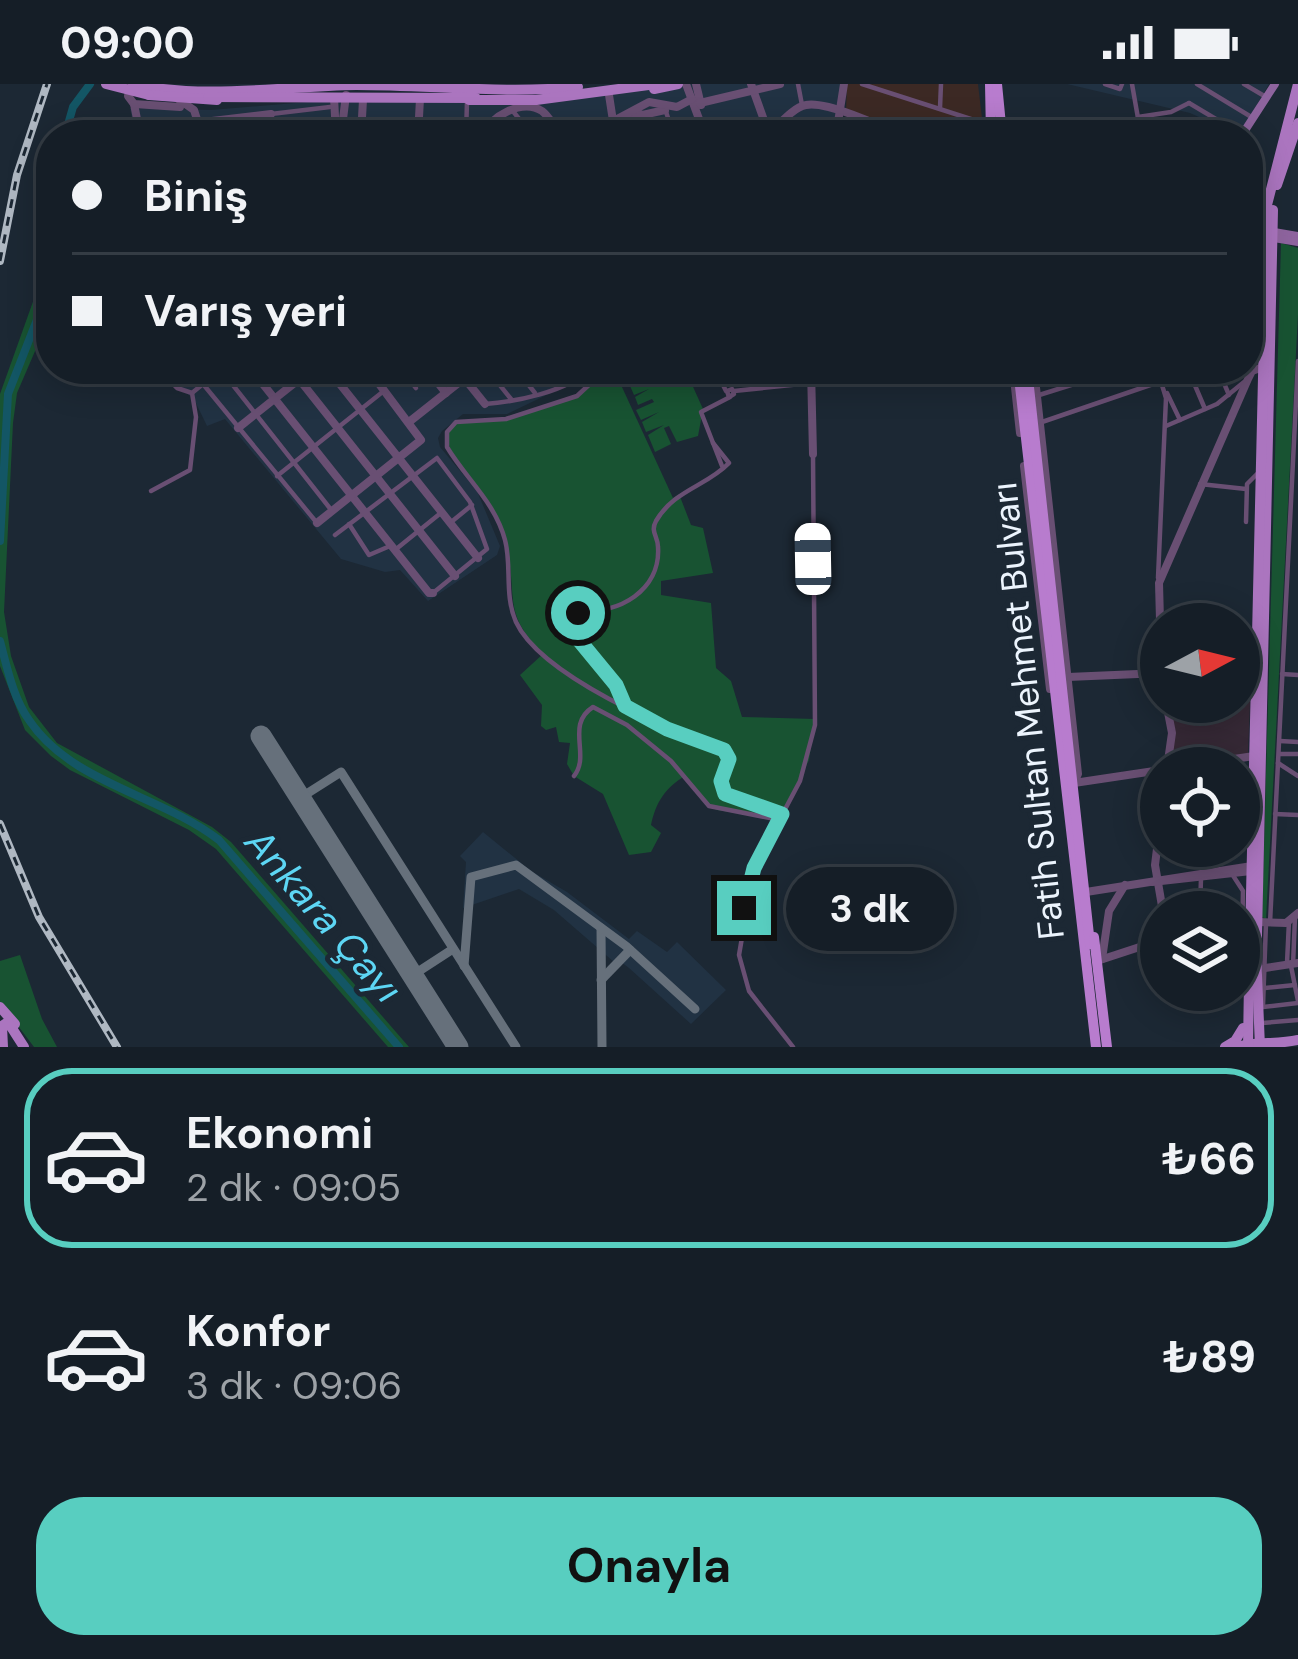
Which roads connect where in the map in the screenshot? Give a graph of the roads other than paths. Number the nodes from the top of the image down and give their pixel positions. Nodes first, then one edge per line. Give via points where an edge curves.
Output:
1 (106, 84) edge
2 (132, 84) edge
3 (193, 84) edge
4 (622, 84) edge
5 (677, 84) edge
6 (699, 84) edge
7 (780, 84) edge
8 (798, 84) edge
9 (844, 84) edge
10 (862, 84) edge
11 (941, 84) edge
12 (993, 84) edge
13 (1105, 84) edge
14 (1122, 84) edge
15 (1132, 84) edge
16 (1197, 84) edge
17 (1244, 84) edge
18 (1275, 84) edge
19 (1297, 84) edge
20 (331, 85) edge
21 (362, 85) edge
22 (377, 85) edge
23 (264, 86) edge
24 (442, 86) edge
25 (585, 86) edge
26 (656, 86) edge
27 (752, 87) edge
28 (516, 88) edge
29 (562, 90) edge
30 (210, 94) junction
31 (609, 95) junction
32 (230, 96) junction
33 (467, 96) junction
34 (1266, 97) junction
35 (175, 98) junction
36 (695, 98) junction
37 (420, 100) junction
38 (134, 104) junction
39 (338, 104) junction
40 (802, 105) junction
41 (663, 106) junction
42 (1298, 107) edge
43 (940, 108) junction
44 (512, 110) junction
45 (839, 112) junction
46 (994, 112) junction
47 (271, 114) junction
48 (641, 115) junction
49 (1138, 117) junction
50 (1253, 118) joint
51 (138, 120) edge
52 (199, 120) edge
53 (203, 120) edge
54 (224, 120) edge
55 (272, 120) edge
56 (338, 120) edge
57 (350, 120) edge
58 (419, 120) edge
59 (466, 120) edge
60 (494, 120) edge
61 (520, 120) edge
62 (548, 120) edge
63 (613, 120) edge
64 (618, 120) edge
65 (636, 120) edge
66 (643, 120) edge
67 (668, 120) edge
68 (702, 120) edge
69 (764, 120) edge
70 (786, 120) edge
71 (838, 120) edge
72 (860, 120) edge
73 (974, 120) edge
74 (979, 120) edge
75 (993, 120) edge
76 (996, 120) edge
77 (1138, 120) edge
78 (1217, 120) edge
79 (1298, 123) edge
80 (1278, 171) junction
81 (1263, 207) edge
82 (1267, 207) junction
83 (1271, 236) junction
84 (1263, 237) edge
85 (1298, 239) edge
86 (1265, 273) joint
87 (1264, 309) joint
88 (1263, 316) edge
89 (1298, 361) edge
90 (173, 384) edge
91 (203, 384) joint
92 (233, 384) edge
93 (263, 384) edge
94 (293, 384) edge
95 (303, 384) edge
96 (340, 384) edge
97 (380, 384) edge
98 (413, 384) edge
99 (439, 384) edge
100 (457, 384) edge
101 (469, 384) edge
102 (500, 384) edge
103 (528, 384) edge
104 (555, 384) edge
105 (565, 384) edge
106 (590, 384) edge
107 (724, 384) edge
108 (803, 384) edge
109 (812, 384) edge
110 (1017, 384) edge
111 (1035, 384) edge
112 (1035, 384) edge
113 (1074, 384) edge
114 (1162, 384) junction
115 (1194, 384) edge
116 (1224, 384) edge
117 (1241, 384) edge
118 (1249, 384) edge
119 (1256, 384) edge
120 (557, 387) junction
121 (416, 388) dead end
122 (385, 390) junction
123 (192, 393) junction
124 (446, 393) junction
125 (535, 393) junction
126 (730, 393) junction
127 (1229, 395) junction
128 (1036, 396) junction
129 (275, 399) junction
130 (512, 399) junction
131 (484, 404) joint
132 (1205, 409) junction
133 (360, 410) junction
134 (256, 414) junction
135 (1180, 420) junction
136 (410, 422) junction
137 (1039, 423) junction
138 (1165, 426) junction
139 (238, 428) junction
140 (337, 428) junction
141 (713, 443) junction
142 (313, 447) junction
143 (813, 454) joint
144 (399, 459) junction
145 (294, 462) junction
146 (722, 466) dead end
147 (1261, 470) junction
148 (412, 475) junction
149 (277, 476) junction
150 (376, 477) junction
151 (1200, 484) junction
152 (1246, 489) junction
153 (151, 491) dead end
154 (388, 493) junction
155 (352, 495) junction
156 (472, 505) junction
157 (1294, 506) edge
158 (332, 511) junction
159 (365, 512) junction
160 (442, 512) junction
161 (1294, 516) edge
162 (1246, 522) dead end
163 (317, 523) joint
164 (450, 523) junction
165 (350, 524) junction
166 (418, 531) junction
167 (335, 535) dead end
168 (393, 548) junction
169 (478, 558) junction
170 (455, 576) junction
171 (1159, 583) junction
172 (1288, 587) junction
173 (1298, 588) edge
174 (433, 593) joint
175 (1159, 603) edge
176 (1258, 603) edge
177 (1286, 616) junction
178 (1298, 616) edge
179 (1140, 673) edge
180 (1064, 674) junction
181 (1282, 674) junction
182 (1298, 675) edge
183 (625, 706) junction
184 (1279, 741) junction
185 (1298, 742) edge
186 (1278, 754) junction
187 (1298, 754) edge
188 (1278, 763) junction
189 (1140, 773) edge
190 (574, 776) dead end
191 (1298, 776) edge
192 (1074, 783) junction
193 (1275, 814) junction
194 (1298, 815) edge
195 (781, 817) junction
196 (1157, 867) edge
197 (1251, 867) edge
198 (1251, 872) junction
199 (1232, 874) junction
200 (1201, 875) junction
201 (1156, 880) junction
202 (1125, 885) junction
203 (1157, 891) edge
204 (1158, 891) edge
205 (1201, 891) edge
206 (1243, 891) joint
207 (1254, 891) edge
208 (1259, 891) edge
209 (1086, 892) junction
210 (1287, 903) dead end
211 (1260, 907) edge
212 (1295, 916) edge
213 (1084, 917) junction
214 (1260, 919) edge
215 (1260, 933) edge
216 (1140, 947) edge
217 (1100, 960) junction
218 (1294, 966) edge
219 (1265, 968) junction
220 (1260, 976) edge
221 (1260, 985) edge
222 (1295, 985) junction
223 (1260, 999) edge
224 (1298, 1002) edge
225 (0, 1007) edge
226 (1263, 1007) junction
227 (1245, 1011) edge
228 (1252, 1011) edge
229 (1258, 1011) edge
230 (1298, 1020) edge
231 (1260, 1027) junction
232 (1244, 1028) junction
233 (1298, 1040) edge
234 (2, 1044) edge
235 (1282, 1044) junction
236 (1249, 1046) edge
237 (27, 1047) edge
238 (793, 1047) edge
239 (1099, 1047) edge
240 (1225, 1047) edge

1 - 35 main road, bridge
2 - 35 main road, bridge
2 - 38 street
3 - 30 street
4 - 25 main road
5 - 26 main road
5 - 36 street
5 - 36 street
6 - 36 street
7 - 27 street
8 - 40 street
9 - 45 street
10 - 43 street
11 - 43 street
12 - 46 highway
13 - 14 street
15 - 49 street
16 - 50 street
17 - 34 street
18 - 34 main road
19 - 80 main road
20 - 21 main road
20 - 23 main road
20 - 39 street
20 - 39 main road via 324,93
21 - 22 main road
21 - 39 main road
22 - 24 main road
23 - 32 main road
24 - 33 main road
25 - 29 main road
26 - 29 main road
26 - 31 main road
26 - 41 street
27 - 36 street
27 - 69 street
28 - 29 main road
28 - 33 main road
29 - 31 main road
29 - 33 main road via 526,100
30 - 32 main road
30 - 33 main road, bridge
30 - 35 main road
31 - 63 street
32 - 33 main road, bridge
32 - 39 main road
32 - 53 street
33 - 37 main road
33 - 59 street
34 - 50 main road
35 - 38 street
35 - 52 street
36 - 41 street
36 - 68 street
37 - 39 main road
37 - 58 street
38 - 51 street
39 - 47 street
39 - 56 street
39 - 57 street
40 - 45 street
40 - 70 street
41 - 48 street
41 - 67 street
42 - 80 main road
43 - 73 street
44 - 60 street
44 - 61 street
44 - 62 street via 539,109
45 - 71 street
45 - 72 street
46 - 74 street
46 - 75 highway
46 - 76 highway
47 - 54 street
47 - 55 street
48 - 64 street
48 - 65 street
48 - 66 street
49 - 77 street
49 - 78 street via 1189,103
79 - 80 main road
80 - 82 main road
80 - 83 main road
81 - 82 street
82 - 83 main road
83 - 84 street
83 - 85 main road
83 - 86 main road
83 - 208 main road
86 - 87 main road
87 - 88 main road
89 - 157 street
90 - 123 street
91 - 123 street
91 - 139 street
92 - 134 street
93 - 129 street
94 - 129 street
95 - 140 street
96 - 133 street
97 - 122 street
98 - 121 street
99 - 124 street
100 - 124 street
101 - 131 street
102 - 130 street
103 - 125 street
104 - 120 street
105 - 120 street
106 - 183 street via 577,397 506,419 463,419 446,439 505,537 518,626 558,665
107 - 126 street
108 - 126 street
109 - 143 street
110 - 213 highway, Fatih Sultan Mehmet Bulvarı
111 - 128 street
112 - 180 highway, Fatih Sultan Mehmet Bulvarı
113 - 128 street
114 - 135 street
114 - 137 street
114 - 138 street
115 - 132 street
116 - 127 street
117 - 127 street
118 - 151 street
119 - 147 main road
120 - 125 street
122 - 133 street
122 - 136 street
123 - 153 street via 190,470
124 - 136 street
125 - 130 street
126 - 141 street via 701,412
127 - 132 street
128 - 137 street
129 - 134 street
129 - 142 street
130 - 131 street
132 - 135 street
133 - 140 street
133 - 144 street
134 - 139 street
134 - 145 street
135 - 138 street
136 - 144 street via 422,440
137 - 180 street
138 - 171 street
139 - 149 street
140 - 142 street
140 - 150 street
141 - 146 street
141 - 183 street via 729,463 679,494 656,522 658,553 641,590 623,605 581,610 575,619 574,634
142 - 145 street
142 - 155 street
143 - 195 street via 816,711 809,760
144 - 148 street
144 - 150 street
145 - 149 street
145 - 158 street
147 - 152 street
147 - 176 main road
148 - 154 street
148 - 156 street via 437,458
148 - 160 street
149 - 163 street
150 - 154 street
150 - 155 street
151 - 152 street
151 - 171 street
152 - 162 street
154 - 159 street
154 - 166 street
155 - 158 street
155 - 159 street
156 - 164 street
156 - 169 street via 487,549
157 - 161 street
158 - 163 street
159 - 165 street
159 - 168 street
160 - 164 street
160 - 166 street
161 - 172 street
164 - 169 street
165 - 167 street
165 - 168 street via 372,556
166 - 168 street
166 - 170 street
168 - 174 street
169 - 170 street
170 - 174 street
171 - 175 street
172 - 173 street
172 - 177 street
177 - 178 street
177 - 181 street
179 - 180 street
180 - 192 highway, Fatih Sultan Mehmet Bulvarı
181 - 182 street
181 - 184 street
183 - 195 street via 724,750 725,794
184 - 185 street
184 - 186 street
186 - 187 street
186 - 188 street
188 - 191 street
188 - 193 street
189 - 192 street
190 - 195 street via 581,766 578,723 593,707 671,761 709,806
192 - 209 highway, Fatih Sultan Mehmet Bulvarı
193 - 194 street
193 - 211 street
195 - 238 street via 754,868 739,955 749,991
196 - 201 street
197 - 198 main road
198 - 199 street
198 - 200 street
198 - 206 street
198 - 207 main road
199 - 200 street
199 - 206 street
200 - 201 street
200 - 205 street
201 - 202 street
201 - 203 street
201 - 204 street
202 - 209 street
202 - 217 street via 1108,911
209 - 213 highway, Fatih Sultan Mehmet Bulvarı
210 - 212 street
212 - 214 street
212 - 218 street
213 - 217 highway
213 - 239 highway, Fatih Sultan Mehmet Bulvarı
215 - 219 street
216 - 217 street
217 - 239 highway
218 - 219 street
218 - 222 street
219 - 220 street
221 - 222 street
222 - 224 street
223 - 226 street
224 - 226 street
225 - 237 main road
226 - 231 street
227 - 232 main road
228 - 236 main road, bridge
229 - 231 main road
230 - 231 street
231 - 235 main road
231 - 236 main road
232 - 236 main road
232 - 240 main road
233 - 235 main road
234 - 237 main road via 8,1022
235 - 236 main road

